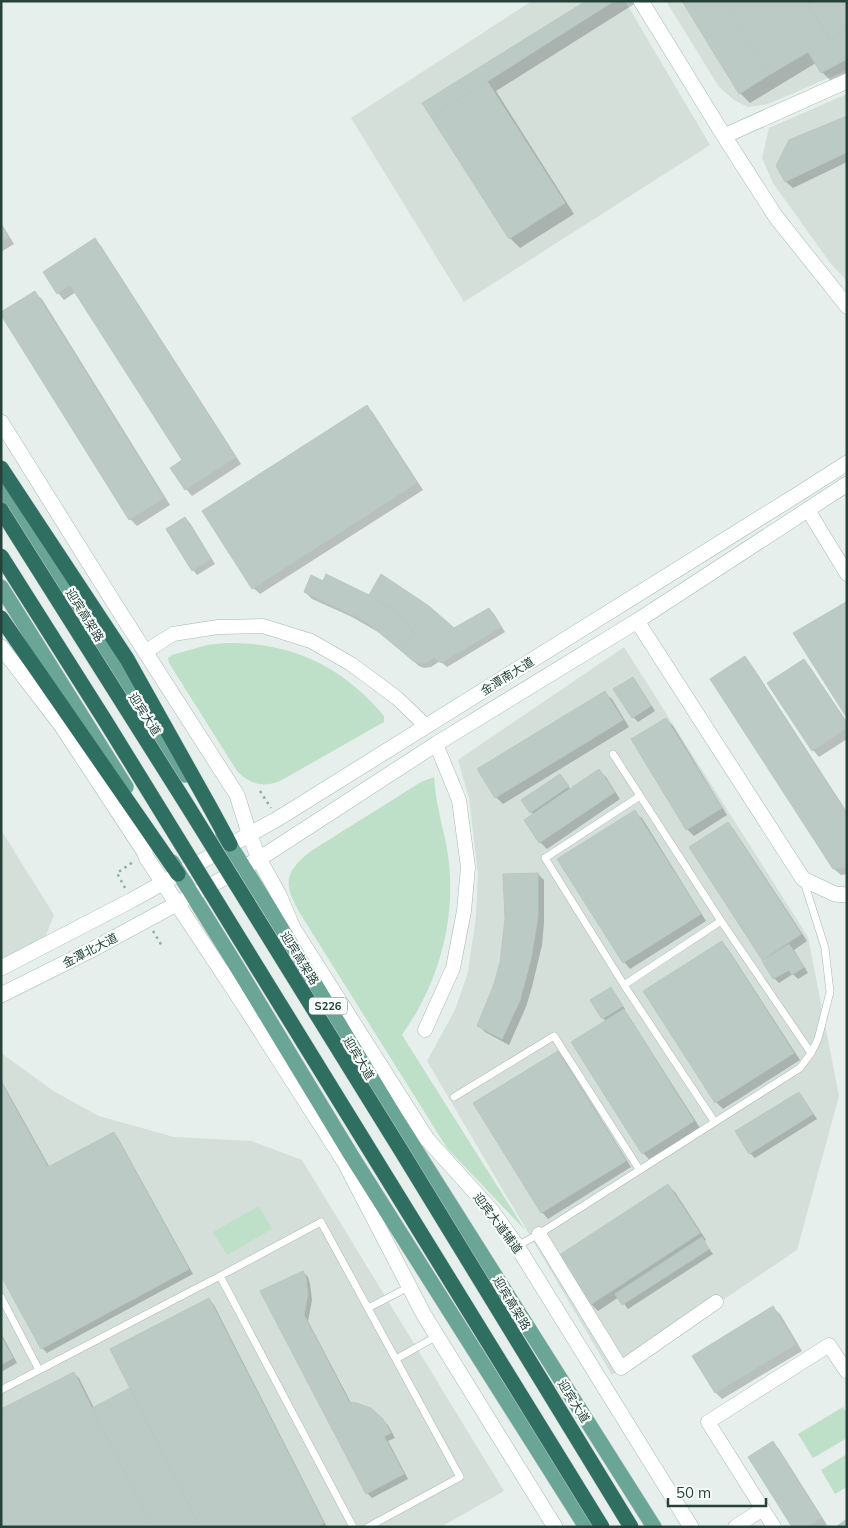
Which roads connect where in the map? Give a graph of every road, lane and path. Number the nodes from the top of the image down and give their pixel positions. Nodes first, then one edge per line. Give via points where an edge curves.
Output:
1 (642, 1) edge
2 (847, 81) edge
3 (724, 136) junction
4 (847, 306) edge
5 (1, 422) edge
6 (847, 463) edge
7 (1, 468) edge
8 (847, 484) edge
9 (1, 486) edge
10 (1, 510) edge
11 (808, 510) junction
12 (1, 556) edge
13 (847, 574) edge
14 (1, 587) edge
15 (1, 618) edge
16 (637, 621) junction
17 (1, 647) edge
18 (145, 652) junction
19 (426, 726) junction
20 (436, 744) junction
21 (613, 754) dead end
22 (640, 796) junction
23 (249, 834) junction
24 (230, 844) junction
25 (259, 859) junction
26 (243, 867) junction
27 (178, 874) junction
28 (804, 879) junction
29 (163, 882) junction
30 (191, 895) junction
31 (847, 895) edge
32 (176, 903) junction
33 (721, 922) junction
34 (1, 968) edge
35 (624, 984) junction
36 (1, 995) edge
37 (425, 1030) dead end
38 (811, 1054) junction
39 (454, 1097) dead end
40 (714, 1122) junction
41 (639, 1169) junction
42 (539, 1234) junction
43 (517, 1246) junction
44 (220, 1276) junction
45 (409, 1287) junction
46 (1, 1297) edge
47 (716, 1302) dead end
48 (368, 1308) junction
49 (437, 1336) junction
50 (396, 1359) junction
51 (39, 1370) junction
52 (847, 1372) edge
53 (1, 1390) edge
54 (763, 1509) junction
55 (353, 1527) edge
56 (368, 1527) edge
57 (555, 1527) edge
58 (586, 1527) edge
59 (602, 1527) edge
60 (630, 1527) edge
61 (654, 1527) edge
62 (691, 1527) edge
63 (735, 1527) edge
64 (774, 1527) edge

1 - 3 street
2 - 3 street
3 - 4 street via 776,218
5 - 18 street, 迎宾大道辅道
6 - 19 street, 金潭南大道
7 - 24 highway via 127,659
8 - 11 street, 金潭南大道
9 - 24 main road, 迎宾大道 / S226
10 - 60 highway, 迎宾高架路, bridge via 397,1144
11 - 13 street
11 - 16 street, 金潭南大道
12 - 59 highway, bridge
14 - 27 main road
15 - 27 highway
16 - 20 street, 金潭南大道
16 - 28 street
17 - 29 street via 61,725
18 - 19 street via 173,634 218,627 263,626 311,641 351,664 397,698
18 - 23 street, 迎宾大道辅道 via 237,795
19 - 23 street, 金潭南大道
20 - 25 street, 金潭南大道
20 - 37 street via 459,800 468,867 464,911 452,968
21 - 22 lane
22 - 33 lane
22 - 35 lane via 545,858
23 - 24 street, 金潭南大道
23 - 25 street, 迎宾大道辅道
24 - 26 main road, 迎宾大道 / S226
24 - 27 street, 金潭南大道
25 - 26 street, 金潭南大道
25 - 43 street, 迎宾大道辅道 via 293,928 427,1139 492,1211
26 - 30 street, 金潭南大道
26 - 61 main road, 迎宾大道 / S226 via 395,1118
27 - 29 street, 金潭南大道
27 - 30 main road
28 - 31 street via 835,894
28 - 38 lane via 825,948 830,992
29 - 32 street
29 - 34 street, 金潭北大道
30 - 32 street, 金潭南大道
30 - 58 main road
32 - 36 street, 金潭北大道
32 - 45 street via 346,1164
33 - 35 lane
33 - 38 lane
35 - 40 lane
38 - 40 lane via 800,1068
39 - 41 lane via 554,1036
40 - 41 lane
41 - 42 lane
42 - 43 lane
42 - 47 street via 621,1368
43 - 62 street, 迎宾大道辅道
44 - 48 lane via 322,1222
44 - 51 lane
44 - 55 lane
45 - 48 lane
45 - 49 street
46 - 51 lane
48 - 50 lane
49 - 50 lane
49 - 57 street
50 - 56 lane via 460,1477
51 - 53 lane
52 - 54 street via 829,1345 708,1422
54 - 63 street
54 - 64 street

